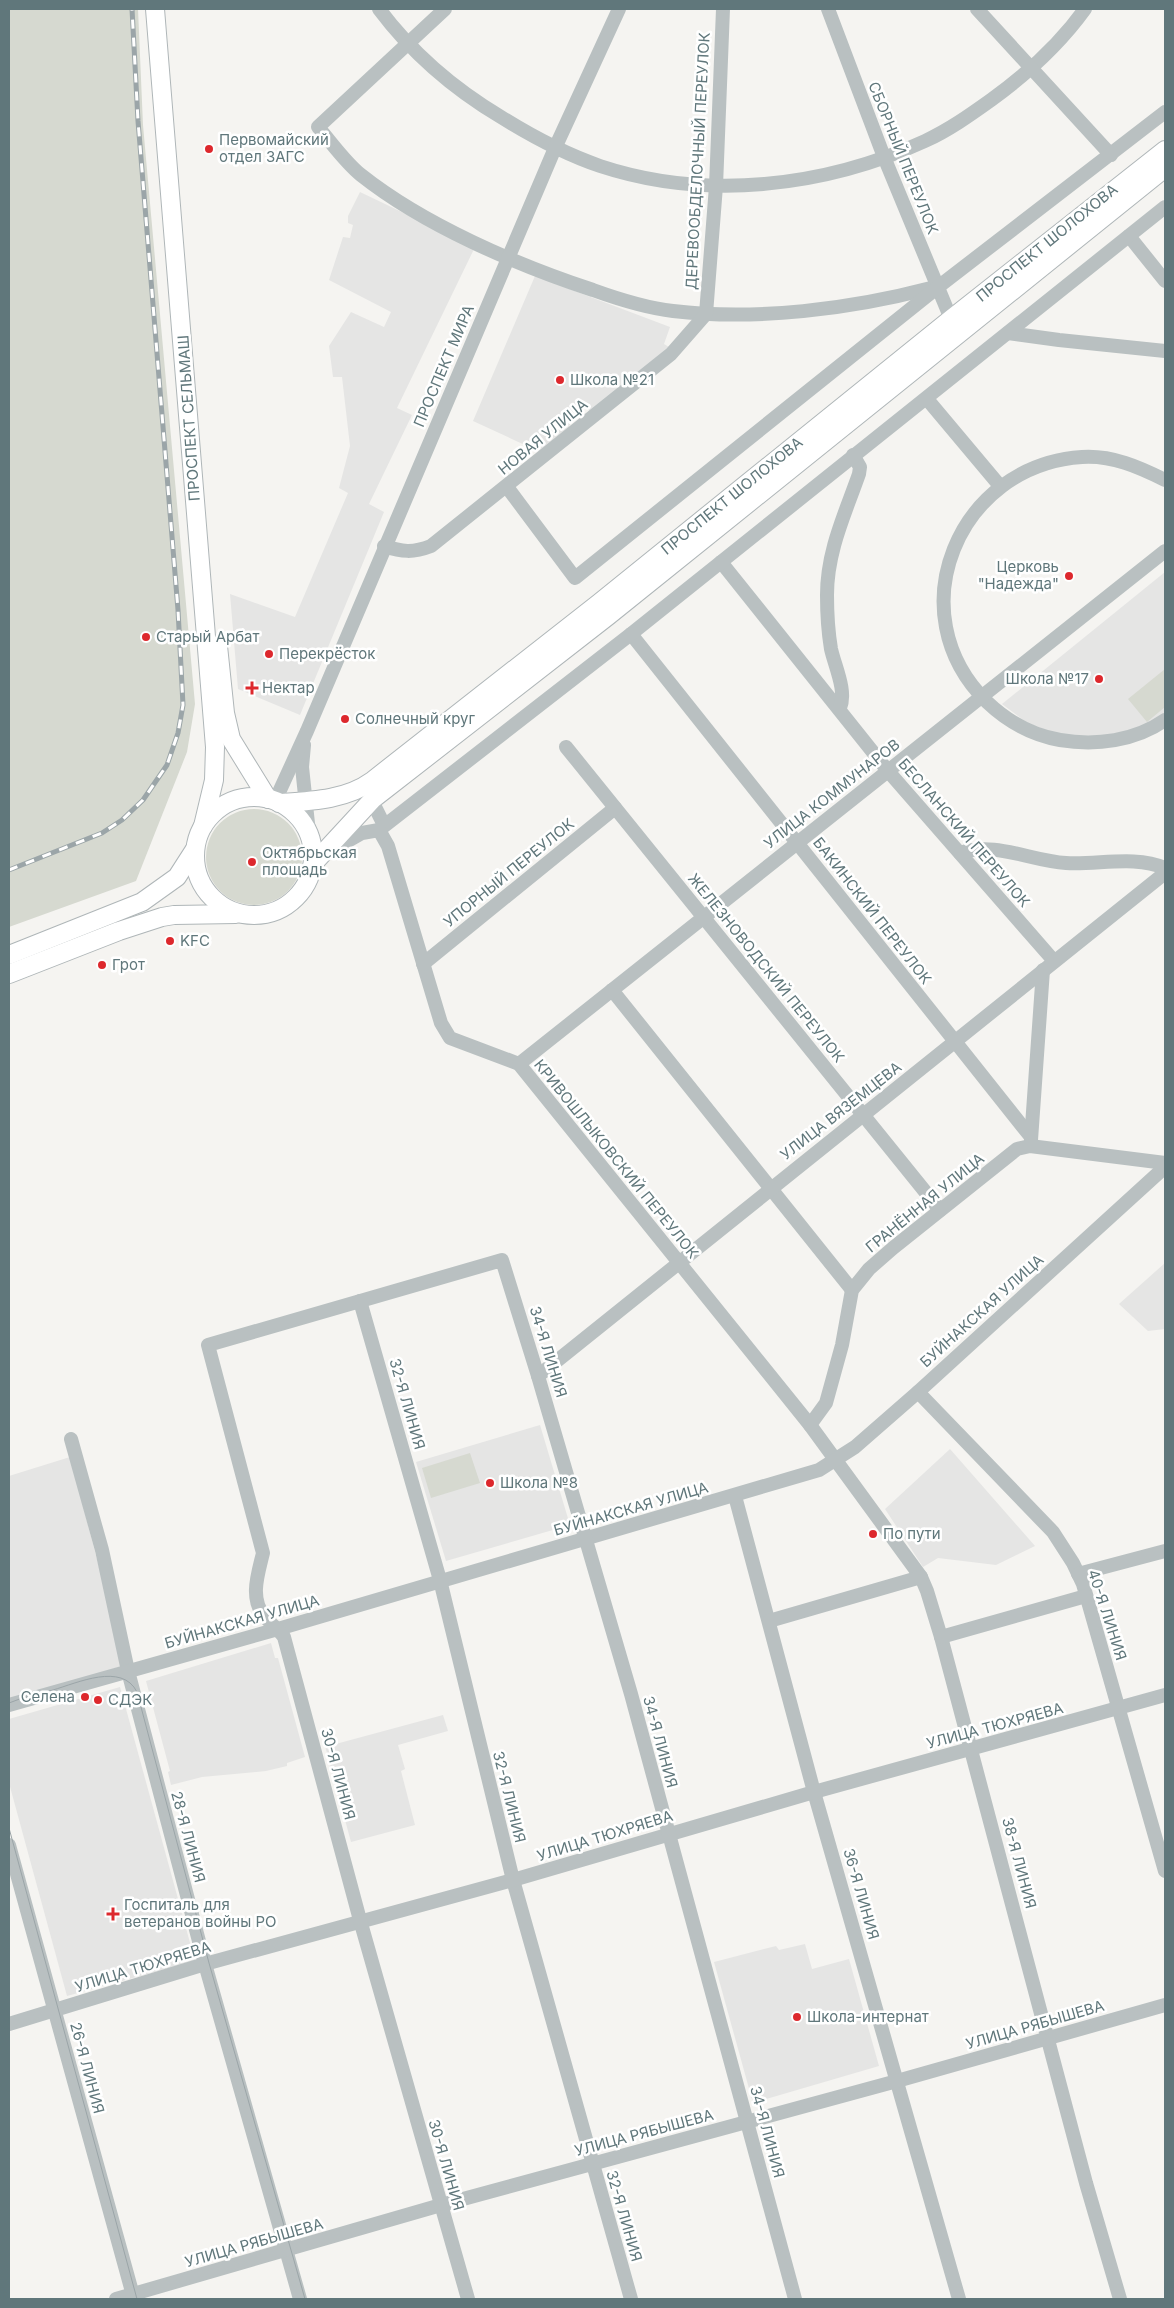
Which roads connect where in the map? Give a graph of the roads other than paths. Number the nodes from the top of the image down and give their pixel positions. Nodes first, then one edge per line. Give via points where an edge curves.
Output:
1 (156, 9) edge
2 (164, 9) edge
3 (379, 9) edge
4 (445, 9) edge
5 (619, 9) edge
6 (723, 9) edge
7 (828, 9) edge
8 (978, 9) edge
9 (1085, 9) edge
10 (408, 42) junction
11 (1032, 68) junction
12 (1165, 112) edge
13 (555, 148) junction
14 (1165, 150) edge
15 (1111, 155) junction
16 (884, 157) junction
17 (1165, 168) edge
18 (716, 186) junction
19 (1165, 207) edge
20 (1129, 236) junction
21 (508, 259) junction
22 (1165, 281) edge
23 (938, 287) junction
24 (706, 314) junction
25 (951, 319) junction
26 (1008, 333) junction
27 (1165, 351) edge
28 (927, 399) junction
29 (853, 455) junction
30 (1165, 480) edge
31 (1000, 486) junction
32 (507, 487) junction
33 (384, 546) junction
34 (1165, 551) edge
35 (721, 562) junction
36 (631, 634) junction
37 (982, 696) junction
38 (840, 708) junction
39 (1165, 720) edge
40 (304, 737) junction
41 (566, 747) dead end
42 (888, 771) junction
43 (274, 801) junction
44 (304, 801) junction
45 (372, 801) junction
46 (615, 808) junction
47 (203, 826) junction
48 (382, 828) junction
49 (308, 833) junction
50 (797, 842) junction
51 (195, 849) junction
52 (960, 854) junction
53 (318, 858) junction
54 (1165, 868) edge
55 (1165, 873) edge
56 (242, 914) junction
57 (703, 917) junction
58 (9, 955) edge
59 (423, 964) junction
60 (1049, 966) junction
61 (9, 974) edge
62 (612, 990) junction
63 (954, 1043) junction
64 (519, 1064) junction
65 (864, 1115) junction
66 (1030, 1141) junction
67 (1165, 1165) edge
68 (772, 1188) junction
69 (940, 1210) junction
70 (680, 1265) junction
71 (852, 1290) junction
72 (360, 1301) junction
73 (538, 1376) junction
74 (918, 1392) junction
75 (810, 1425) junction
76 (70, 1439) dead end
77 (835, 1459) junction
78 (735, 1496) junction
79 (586, 1538) junction
80 (1165, 1551) edge
81 (1078, 1574) junction
82 (921, 1577) junction
83 (440, 1580) junction
84 (1086, 1596) junction
85 (769, 1621) junction
86 (278, 1629) junction
87 (941, 1637) junction
88 (128, 1671) junction
89 (1165, 1695) edge
90 (9, 1705) edge
91 (1119, 1708) junction
92 (972, 1749) junction
93 (814, 1792) junction
94 (668, 1834) junction
95 (9, 1845) edge
96 (1165, 1871) edge
97 (513, 1880) junction
98 (360, 1920) junction
99 (205, 1964) junction
100 (1165, 2005) edge
101 (55, 2011) junction
102 (9, 2024) edge
103 (1048, 2039) junction
104 (897, 2081) junction
105 (747, 2121) junction
106 (593, 2163) junction
107 (441, 2205) junction
108 (286, 2252) junction
109 (133, 2297) edge
110 (116, 2299) edge
111 (300, 2299) edge
112 (468, 2299) edge
113 (631, 2299) edge
114 (795, 2299) edge
115 (959, 2299) edge
116 (1120, 2299) edge

1 - 47 main road, ПРОСПЕКТ СЕЛЬМАШ via 215,746 214,780
2 - 43 main road, ПРОСПЕКТ СЕЛЬМАШ via 225,713 231,739
3 - 10 street
4 - 10 street
5 - 13 street, ПРОСПЕКТ МИРА
6 - 18 street, ДЕРЕВООБДЕЛОЧНЫЙ ПЕРЕУЛОК
7 - 16 street, СБОРНЫЙ ПЕРЕУЛОК
8 - 11 street
9 - 11 street via 1067,33
10 - 13 street via 428,64 477,102
10 - 21 street via 318,127 360,174 393,197
11 - 15 street
11 - 16 street via 962,121 926,141
12 - 15 street
13 - 18 street via 602,167 630,174
13 - 21 street, ПРОСПЕКТ МИРА
14 - 25 main road, ПРОСПЕКТ ШОЛОХОВА
15 - 23 street
16 - 18 street via 808,178
16 - 23 street, СБОРНЫЙ ПЕРЕУЛОК
17 - 45 main road, ПРОСПЕКТ ШОЛОХОВА via 608,616
18 - 24 street, ДЕРЕВООБДЕЛОЧНЫЙ ПЕРЕУЛОК
19 - 20 street
20 - 22 street
20 - 26 street
21 - 24 street via 615,298 671,311
21 - 33 street, ПРОСПЕКТ МИРА
23 - 24 street via 890,299 833,307
23 - 25 street, СБОРНЫЙ ПЕРЕУЛОК
23 - 32 street via 575,578
24 - 32 street, НОВАЯ УЛИЦА via 671,354
25 - 44 main road, ПРОСПЕКТ ШОЛОХОВА via 372,781 344,795
26 - 27 street
26 - 28 street
28 - 29 street
28 - 31 street
29 - 35 street
29 - 38 street via 860,467 859,474 834,540 827,593 831,648 843,700
30 - 31 street via 1136,466 1108,458 1083,457 1049,462
31 - 37 street via 968,520 954,546 946,574 946,625 952,648 968,679
32 - 33 street, НОВАЯ УЛИЦА via 432,546 418,552 403,552
33 - 40 street, ПРОСПЕКТ МИРА
34 - 37 street, УЛИЦА КОММУНАРОВ
35 - 36 street
35 - 38 street, БЕСЛАНСКИЙ ПЕРЕУЛОК
36 - 48 street
36 - 50 street, БАКИНСКИЙ ПЕРЕУЛОК
37 - 39 street via 998,712 1025,729 1077,743 1106,742 1135,735
37 - 42 street, УЛИЦА КОММУНАРОВ
38 - 42 street, БЕСЛАНСКИЙ ПЕРЕУЛОК
40 - 43 street, ПРОСПЕКТ МИРА
40 - 44 street, ПРОСПЕКТ МИРА
41 - 46 street, ЖЕЛЕЗНОВОДСКИЙ ПЕРЕУЛОК
42 - 50 street, УЛИЦА КОММУНАРОВ
42 - 52 street, БЕСЛАНСКИЙ ПЕРЕУЛОК
43 - 44 main road, ПРОСПЕКТ ШОЛОХОВА
43 - 47 main road via 246,798 232,802 217,810
43 - 49 main road via 297,816
44 - 49 street, ПРОСПЕКТ МИРА
45 - 48 street, КРИВОШЛЫКОВСКИЙ ПЕРЕУЛОК
45 - 53 main road, ПРОСПЕКТ ШОЛОХОВА
46 - 57 street, ЖЕЛЕЗНОВОДСКИЙ ПЕРЕУЛОК
46 - 59 street, УПОРНЫЙ ПЕРЕУЛОК
47 - 51 main road
48 - 53 street via 362,833
48 - 59 street, КРИВОШЛЫКОВСКИЙ ПЕРЕУЛОК
49 - 53 main road
50 - 57 street, УЛИЦА КОММУНАРОВ
50 - 63 street, БАКИНСКИЙ ПЕРЕУЛОК
51 - 56 main road via 196,866 204,889 219,904
51 - 58 main road via 177,877 142,902
52 - 54 street via 987,848 1064,863 1154,863
52 - 60 street, БЕСЛАНСКИЙ ПЕРЕУЛОК
53 - 56 main road via 302,891 286,907 261,915
55 - 60 street, УЛИЦА ВЯЗЕМЦЕВА
56 - 61 main road via 162,917
57 - 62 street, УЛИЦА КОММУНАРОВ
57 - 65 street, ЖЕЛЕЗНОВОДСКИЙ ПЕРЕУЛОК
59 - 64 street, КРИВОШЛЫКОВСКИЙ ПЕРЕУЛОК via 441,1023 450,1038
60 - 63 street, УЛИЦА ВЯЗЕМЦЕВА
60 - 66 street
62 - 64 street, УЛИЦА КОММУНАРОВ
62 - 68 street
63 - 65 street, УЛИЦА ВЯЗЕМЦЕВА
63 - 66 street, БАКИНСКИЙ ПЕРЕУЛОК
64 - 70 street, КРИВОШЛЫКОВСКИЙ ПЕРЕУЛОК
65 - 68 street, УЛИЦА ВЯЗЕМЦЕВА
65 - 69 street, ЖЕЛЕЗНОВОДСКИЙ ПЕРЕУЛОК
66 - 67 street
66 - 69 street, ГРАНЁННАЯ УЛИЦА
67 - 74 street, БУЙНАКСКАЯ УЛИЦА
68 - 70 street, УЛИЦА ВЯЗЕМЦЕВА
68 - 71 street
69 - 71 street, ГРАНЁННАЯ УЛИЦА via 869,1269
70 - 73 street, УЛИЦА ВЯЗЕМЦЕВА
70 - 75 street, КРИВОШЛЫКОВСКИЙ ПЕРЕУЛОК
71 - 75 street, ГРАНЁННАЯ УЛИЦА via 842,1345 826,1403
72 - 73 street, 34-Я ЛИНИЯ via 502,1260
72 - 83 street, 32-Я ЛИНИЯ
72 - 86 street, 30-Я ЛИНИЯ via 208,1345 263,1553 256,1600 266,1618
73 - 79 street, 34-Я ЛИНИЯ
74 - 77 street, БУЙНАКСКАЯ УЛИЦА
74 - 81 street, 40-Я ЛИНИЯ via 1052,1532
75 - 77 street, КРИВОШЛЫКОВСКИЙ ПЕРЕУЛОК
76 - 88 street, 28-Я ЛИНИЯ via 102,1550
77 - 78 street, БУЙНАКСКАЯ УЛИЦА via 819,1470
77 - 82 street, 38-Я ЛИНИЯ
78 - 79 street, БУЙНАКСКАЯ УЛИЦА
78 - 85 street, 36-Я ЛИНИЯ
79 - 83 street, БУЙНАКСКАЯ УЛИЦА
79 - 94 street, 34-Я ЛИНИЯ
80 - 81 street
81 - 84 street, 40-Я ЛИНИЯ
82 - 85 street
82 - 87 street, 38-Я ЛИНИЯ
83 - 86 street, БУЙНАКСКАЯ УЛИЦА
83 - 97 street, 32-Я ЛИНИЯ
84 - 87 street
84 - 91 street, 40-Я ЛИНИЯ
85 - 93 street, 36-Я ЛИНИЯ
86 - 88 street, БУЙНАКСКАЯ УЛИЦА
86 - 98 street, 30-Я ЛИНИЯ via 284,1636
87 - 92 street, 38-Я ЛИНИЯ
88 - 90 street, БУЙНАКСКАЯ УЛИЦА
88 - 99 street, 28-Я ЛИНИЯ
89 - 91 street, УЛИЦА ТЮХРЯЕВА
91 - 92 street, УЛИЦА ТЮХРЯЕВА
91 - 96 street, 40-Я ЛИНИЯ
92 - 93 street, УЛИЦА ТЮХРЯЕВА
92 - 103 street, 38-Я ЛИНИЯ
93 - 94 street, УЛИЦА ТЮХРЯЕВА
93 - 104 street, 36-Я ЛИНИЯ
94 - 97 street, УЛИЦА ТЮХРЯЕВА
94 - 105 street, 34-Я ЛИНИЯ
95 - 101 street, 26-Я ЛИНИЯ
97 - 98 street, УЛИЦА ТЮХРЯЕВА
97 - 106 street, 32-Я ЛИНИЯ
98 - 99 street, УЛИЦА ТЮХРЯЕВА
98 - 107 street, 30-Я ЛИНИЯ
99 - 101 street, УЛИЦА ТЮХРЯЕВА
99 - 108 street, 28-Я ЛИНИЯ
100 - 103 street, УЛИЦА РЯБЫШЕВА
101 - 102 street, УЛИЦА ТЮХРЯЕВА
101 - 109 street, 26-Я ЛИНИЯ
103 - 104 street, УЛИЦА РЯБЫШЕВА
103 - 116 street, 38-Я ЛИНИЯ
104 - 105 street, УЛИЦА РЯБЫШЕВА
104 - 115 street, 36-Я ЛИНИЯ
105 - 106 street, УЛИЦА РЯБЫШЕВА
105 - 114 street, 34-Я ЛИНИЯ
106 - 107 street, УЛИЦА РЯБЫШЕВА
106 - 113 street, 32-Я ЛИНИЯ
107 - 108 street, УЛИЦА РЯБЫШЕВА
107 - 112 street, 30-Я ЛИНИЯ
108 - 109 street, УЛИЦА РЯБЫШЕВА
108 - 111 street, 28-Я ЛИНИЯ
109 - 110 street, УЛИЦА РЯБЫШЕВА

